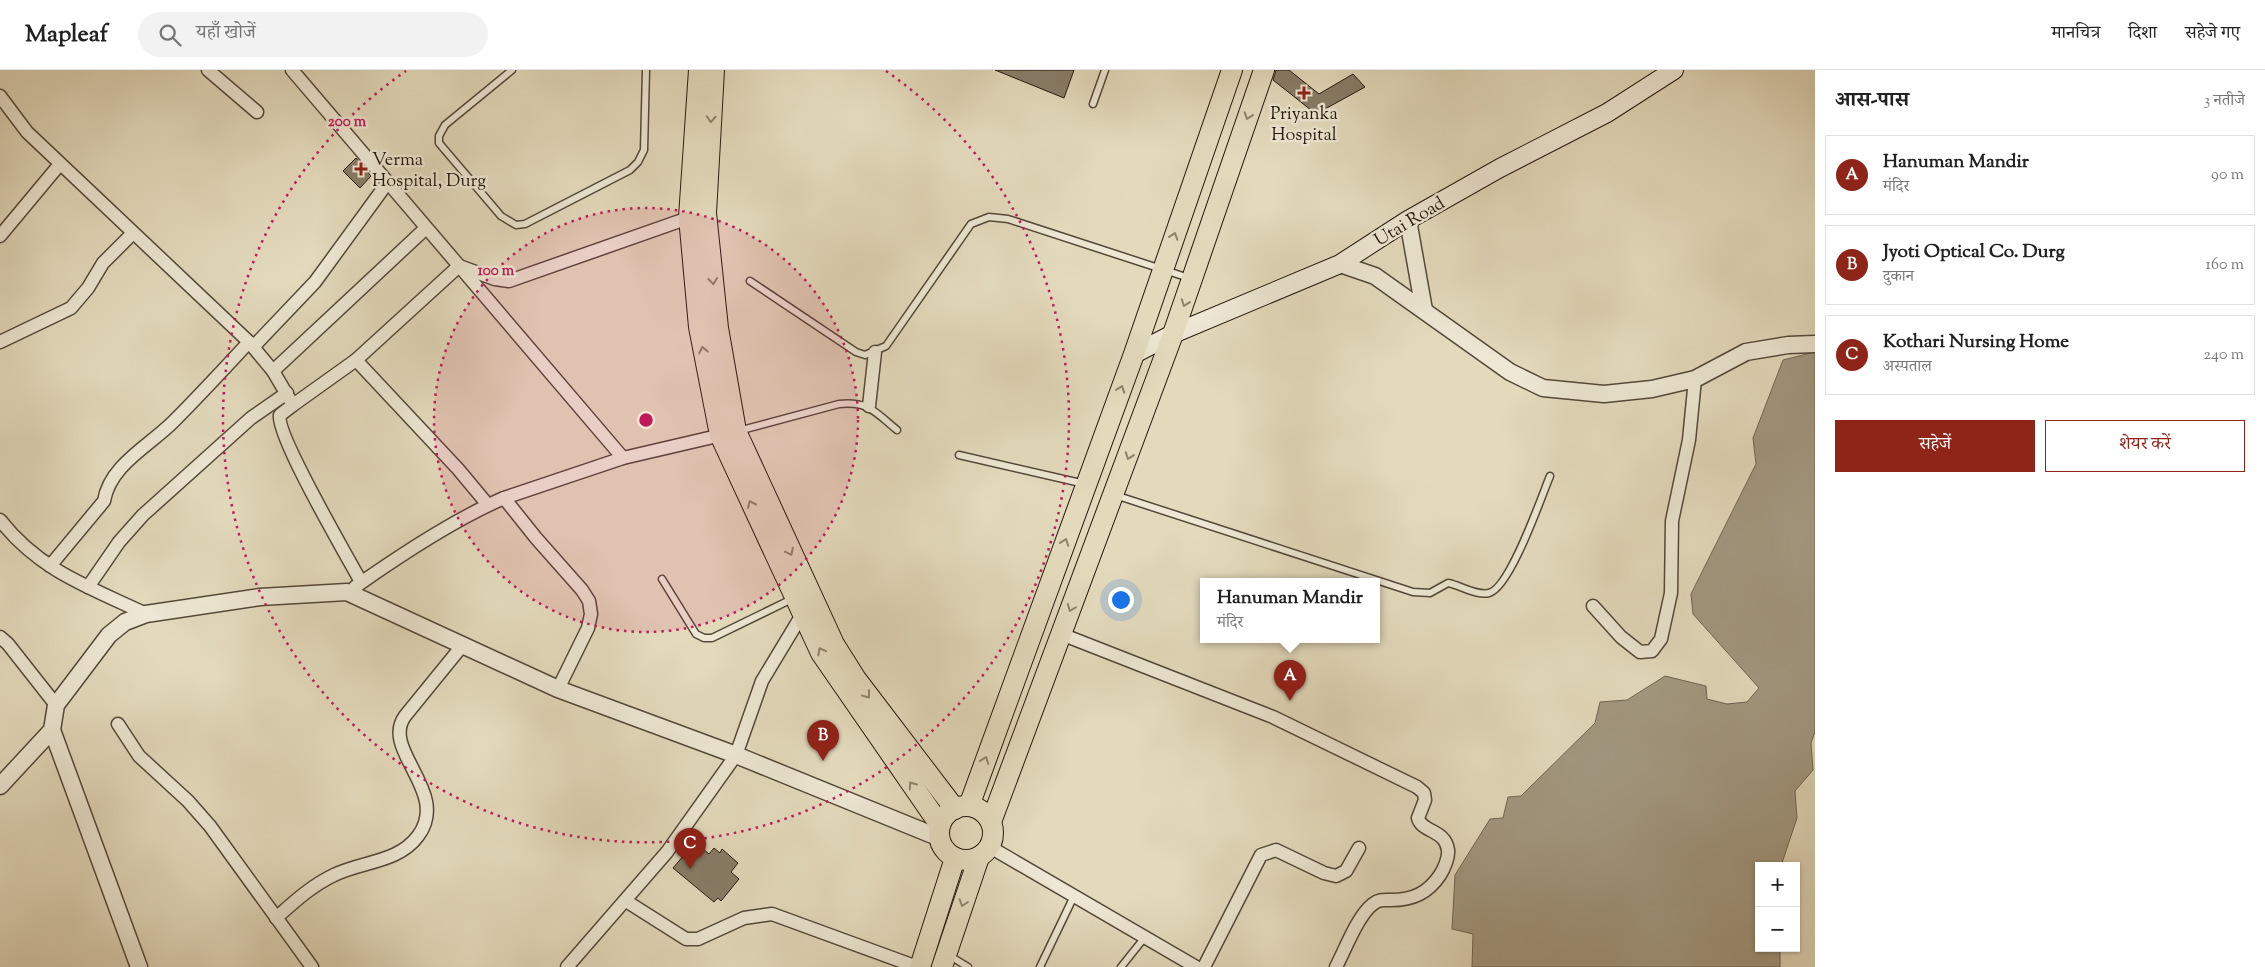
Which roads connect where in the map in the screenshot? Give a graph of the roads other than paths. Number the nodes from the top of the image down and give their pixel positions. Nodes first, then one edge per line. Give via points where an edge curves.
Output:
1 (208, 70) edge
2 (292, 70) edge
3 (512, 70) edge
4 (646, 70) edge
5 (699, 70) edge
6 (714, 70) edge
7 (1105, 70) edge
8 (1232, 70) edge
9 (1264, 70) edge
10 (1674, 70) edge
11 (0, 96) edge
12 (1093, 104) dead end
13 (257, 112) dead end
14 (60, 164) junction
15 (388, 182) junction
16 (697, 215) junction
17 (1408, 220) junction
18 (426, 228) junction
19 (132, 234) junction
20 (0, 236) edge
21 (1340, 264) junction
22 (459, 266) junction
23 (1163, 268) junction
24 (1193, 280) junction
25 (750, 281) dead end
26 (1424, 310) junction
27 (1173, 334) junction
28 (0, 342) edge
29 (252, 344) junction
30 (1815, 344) edge
31 (875, 352) junction
32 (1134, 354) junction
33 (356, 360) junction
34 (273, 370) junction
35 (1695, 379) junction
36 (286, 393) junction
37 (293, 405) junction
38 (869, 406) junction
39 (897, 430) dead end
40 (728, 433) junction
41 (959, 455) dead end
42 (622, 458) junction
43 (1550, 476) dead end
44 (1086, 484) junction
45 (1114, 495) junction
46 (504, 498) junction
47 (488, 505) junction
48 (0, 520) edge
49 (50, 566) junction
50 (1370, 578) edge
51 (662, 579) dead end
52 (1380, 581) edge
53 (361, 582) junction
54 (88, 587) junction
55 (347, 592) junction
56 (802, 601) junction
57 (1593, 606) dead end
58 (146, 614) junction
59 (1061, 634) junction
60 (0, 637) edge
61 (462, 646) junction
62 (558, 689) junction
63 (56, 705) junction
64 (118, 724) dead end
65 (52, 730) junction
66 (736, 756) junction
67 (0, 786) edge
68 (962, 807) junction
69 (991, 822) junction
70 (940, 831) junction
71 (1359, 848) dead end
72 (984, 852) junction
73 (955, 858) junction
74 (1074, 896) junction
75 (626, 901) junction
76 (276, 918) junction
77 (1145, 937) junction
78 (944, 961) edge
79 (140, 967) edge
80 (312, 967) edge
81 (568, 967) edge
82 (919, 967) edge
83 (968, 967) edge
84 (1040, 967) edge
85 (1121, 967) edge
86 (1196, 967) edge
87 (1204, 967) edge
88 (1336, 967) edge

1 - 13 street
2 - 15 street
3 - 4 lane via 444,125 439,136 440,143 501,216 516,225 525,224 630,170 638,162 644,150
5 - 16 main road
6 -> 16 main road
7 - 12 lane
23 -> 8 main road
9 -> 24 main road
10 - 17 main road, Utai Road via 1607,113
11 - 14 street via 27,132
14 - 19 street
14 - 20 street
15 - 18 street
15 - 29 street via 315,282
16 - 22 street via 509,281
16 - 40 main road via 699,327
17 - 21 main road, Utai Road
17 - 26 street
18 - 22 street
18 - 34 street
19 - 28 street via 103,263 75,304 62,314
19 - 29 street
21 - 26 street via 1375,276
21 - 27 main road, Utai Road
22 - 33 street
22 - 42 street
23 - 24 lane
23 - 31 lane via 1008,219 989,216 971,224 886,346
23 - 32 main road
24 -> 27 main road
25 - 31 lane via 856,352 865,356
26 - 35 street via 1510,372 1543,388 1604,394 1652,389
27 - 32 main road, Utai Road
27 -> 45 main road
29 - 34 street
29 - 49 street via 115,476 106,488 104,501
30 - 35 street via 1746,352
31 - 38 street
44 -> 32 main road
33 - 37 street
33 - 47 street
34 - 36 street
35 - 57 street via 1689,440 1672,521 1671,593 1660,640 1652,651 1640,652 1621,637
36 - 37 street
36 - 54 street via 251,418 143,515 119,542
37 - 53 street via 280,415 280,425
38 - 39 lane
38 - 40 lane via 855,402 839,404
40 - 42 street
40 - 56 main road
41 - 44 lane
42 - 46 street
43 - 52 lane via 1510,570 1495,590 1487,593 1448,583 1430,593 1413,592
68 -> 44 main road
45 - 50 lane
45 -> 59 main road
46 - 47 street
46 - 62 street via 589,601 588,628
47 - 53 street
48 - 49 street via 18,542
49 - 54 street
51 - 56 lane via 696,634 704,638 712,638
53 - 55 street
54 - 58 street
55 - 58 street via 260,597
55 - 61 street
56 - 66 street via 762,681
56 -> 68 main road via 856,679
70 -> 56 main road via 830,667
58 - 63 street via 125,622 109,635
59 - 69 main road
59 - 88 street via 1274,717 1424,794 1418,821 1437,832 1446,842 1448,851 1443,870 1432,887 1419,896 1381,900 1373,904 1361,919
60 - 63 street
61 - 62 street
61 - 76 street via 404,716 398,728 399,739 428,805 427,821 419,835 410,846 395,854 320,882
62 - 66 street
63 - 65 street
64 - 76 street via 139,756 210,826
65 - 67 street
65 - 79 street
66 - 70 street
66 - 75 street via 667,852
68 - 69 main road via 982,811
68 - 70 main road via 946,815
69 - 72 main road via 993,835
70 - 73 main road via 945,850
71 - 87 street via 1346,870 1336,876 1276,850 1262,855
72 - 73 main road via 967,860
72 - 74 street
72 -> 78 main road
73 - 82 main road
74 - 77 street
74 - 84 lane
75 - 81 street
75 - 82 street via 686,939 698,939 744,918 772,914
76 - 80 street
77 - 85 lane
77 - 86 street
78 - 83 lane

